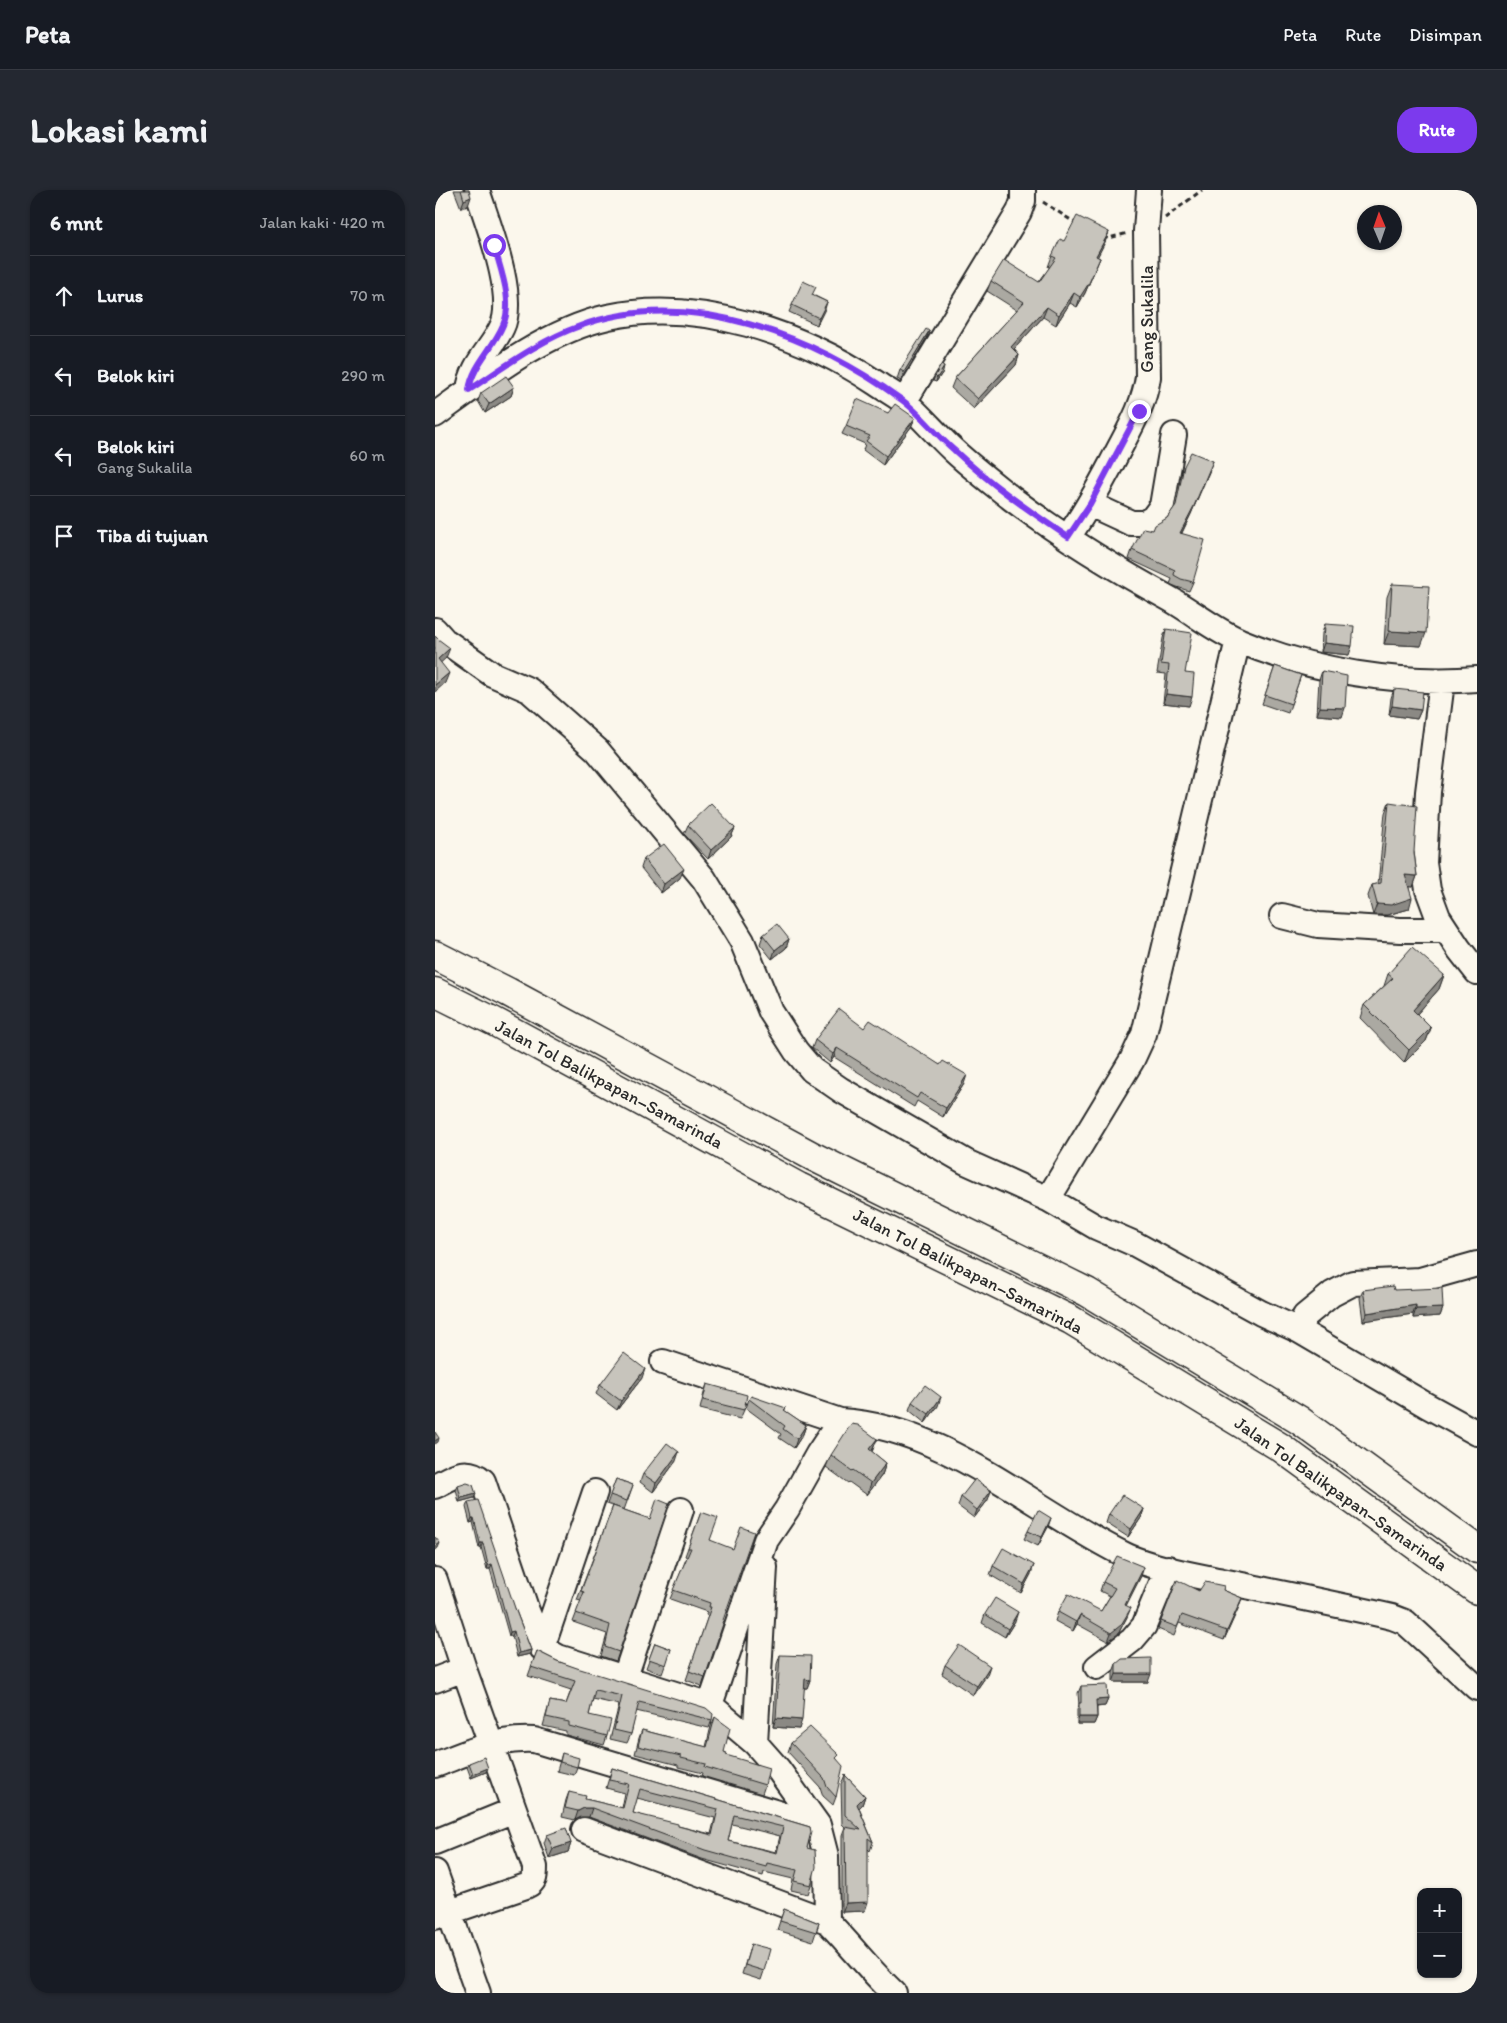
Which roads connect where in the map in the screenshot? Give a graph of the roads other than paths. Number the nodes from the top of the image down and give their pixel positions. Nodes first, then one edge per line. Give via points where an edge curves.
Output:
1 (477, 190) edge
2 (1149, 190) edge
3 (1023, 193) edge
4 (469, 390) junction
5 (904, 402) junction
6 (435, 415) edge
7 (1174, 435) dead end
8 (1090, 504) junction
9 (1068, 537) junction
10 (435, 630) edge
11 (1238, 640) junction
12 (1477, 679) edge
13 (1442, 682) junction
14 (1281, 916) dead end
15 (1446, 930) junction
16 (435, 955) edge
17 (1477, 972) edge
18 (435, 992) edge
19 (1048, 1198) junction
20 (1477, 1264) edge
21 (1298, 1330) junction
22 (663, 1362) dead end
23 (840, 1421) junction
24 (1477, 1433) edge
25 (435, 1486) edge
26 (595, 1492) dead end
27 (681, 1510) dead end
28 (765, 1540) junction
29 (1477, 1549) edge
30 (1168, 1568) junction
31 (435, 1580) edge
32 (1477, 1590) edge
33 (542, 1648) junction
34 (1097, 1667) dead end
35 (464, 1669) junction
36 (625, 1677) junction
37 (435, 1680) edge
38 (1477, 1688) edge
39 (709, 1705) junction
40 (755, 1743) junction
41 (490, 1744) junction
42 (435, 1765) edge
43 (514, 1810) junction
44 (818, 1825) junction
45 (584, 1830) dead end
46 (435, 1842) edge
47 (435, 1872) edge
48 (442, 1915) edge
49 (827, 1921) junction
50 (478, 1993) edge
51 (894, 1993) edge

1 - 4 street via 494,245 507,307 503,326 472,375
2 - 8 street, Gang Sukalila via 1146,393
3 - 5 street via 1019,212
4 - 5 street via 579,326 633,313 663,312 724,318 758,327 841,362
4 - 6 street
5 - 9 street via 954,451 1004,492
7 - 8 street via 1161,506 1153,518 1144,523 1131,523
8 - 9 street, Gang Sukalila
9 - 11 street via 1111,567
10 - 19 street via 492,674 529,690 597,750 704,879 742,941 771,1012 796,1051 813,1070 841,1090 966,1162
11 - 13 street via 1279,655 1343,670
11 - 19 street via 1144,1034 1132,1060
12 - 13 street
13 - 15 street via 1428,792 1424,863 1429,890
14 - 15 street via 1318,925
15 - 17 street
16 - 29 highway, Jalan Tol Balikpapan–Samarinda via 814,1157 1087,1292 1299,1420
18 - 32 highway, Jalan Tol Balikpapan–Samarinda via 493,1020 799,1186 1071,1320 1280,1447
19 - 21 street via 1096,1227 1135,1244
20 - 21 street via 1420,1280 1353,1283 1332,1294 1305,1316
21 - 24 street
22 - 23 street
23 - 28 street
23 - 30 street via 861,1422 899,1432 943,1450 1129,1557
25 - 33 street via 465,1473 475,1474 483,1481
26 - 33 street
27 - 36 street
28 - 39 street
28 - 40 street
30 - 34 street via 1144,1626 1132,1640
30 - 38 street via 1405,1622
31 - 35 street
33 - 36 street via 551,1654
35 - 37 street
35 - 41 street
36 - 39 street
39 - 40 street
40 - 44 street
41 - 42 street
41 - 43 street
41 - 44 street via 521,1740 551,1744
43 - 46 street
43 - 48 street via 535,1867 532,1883
44 - 49 street via 826,1856
45 - 49 street
47 - 48 street
48 - 50 street
49 - 51 street

